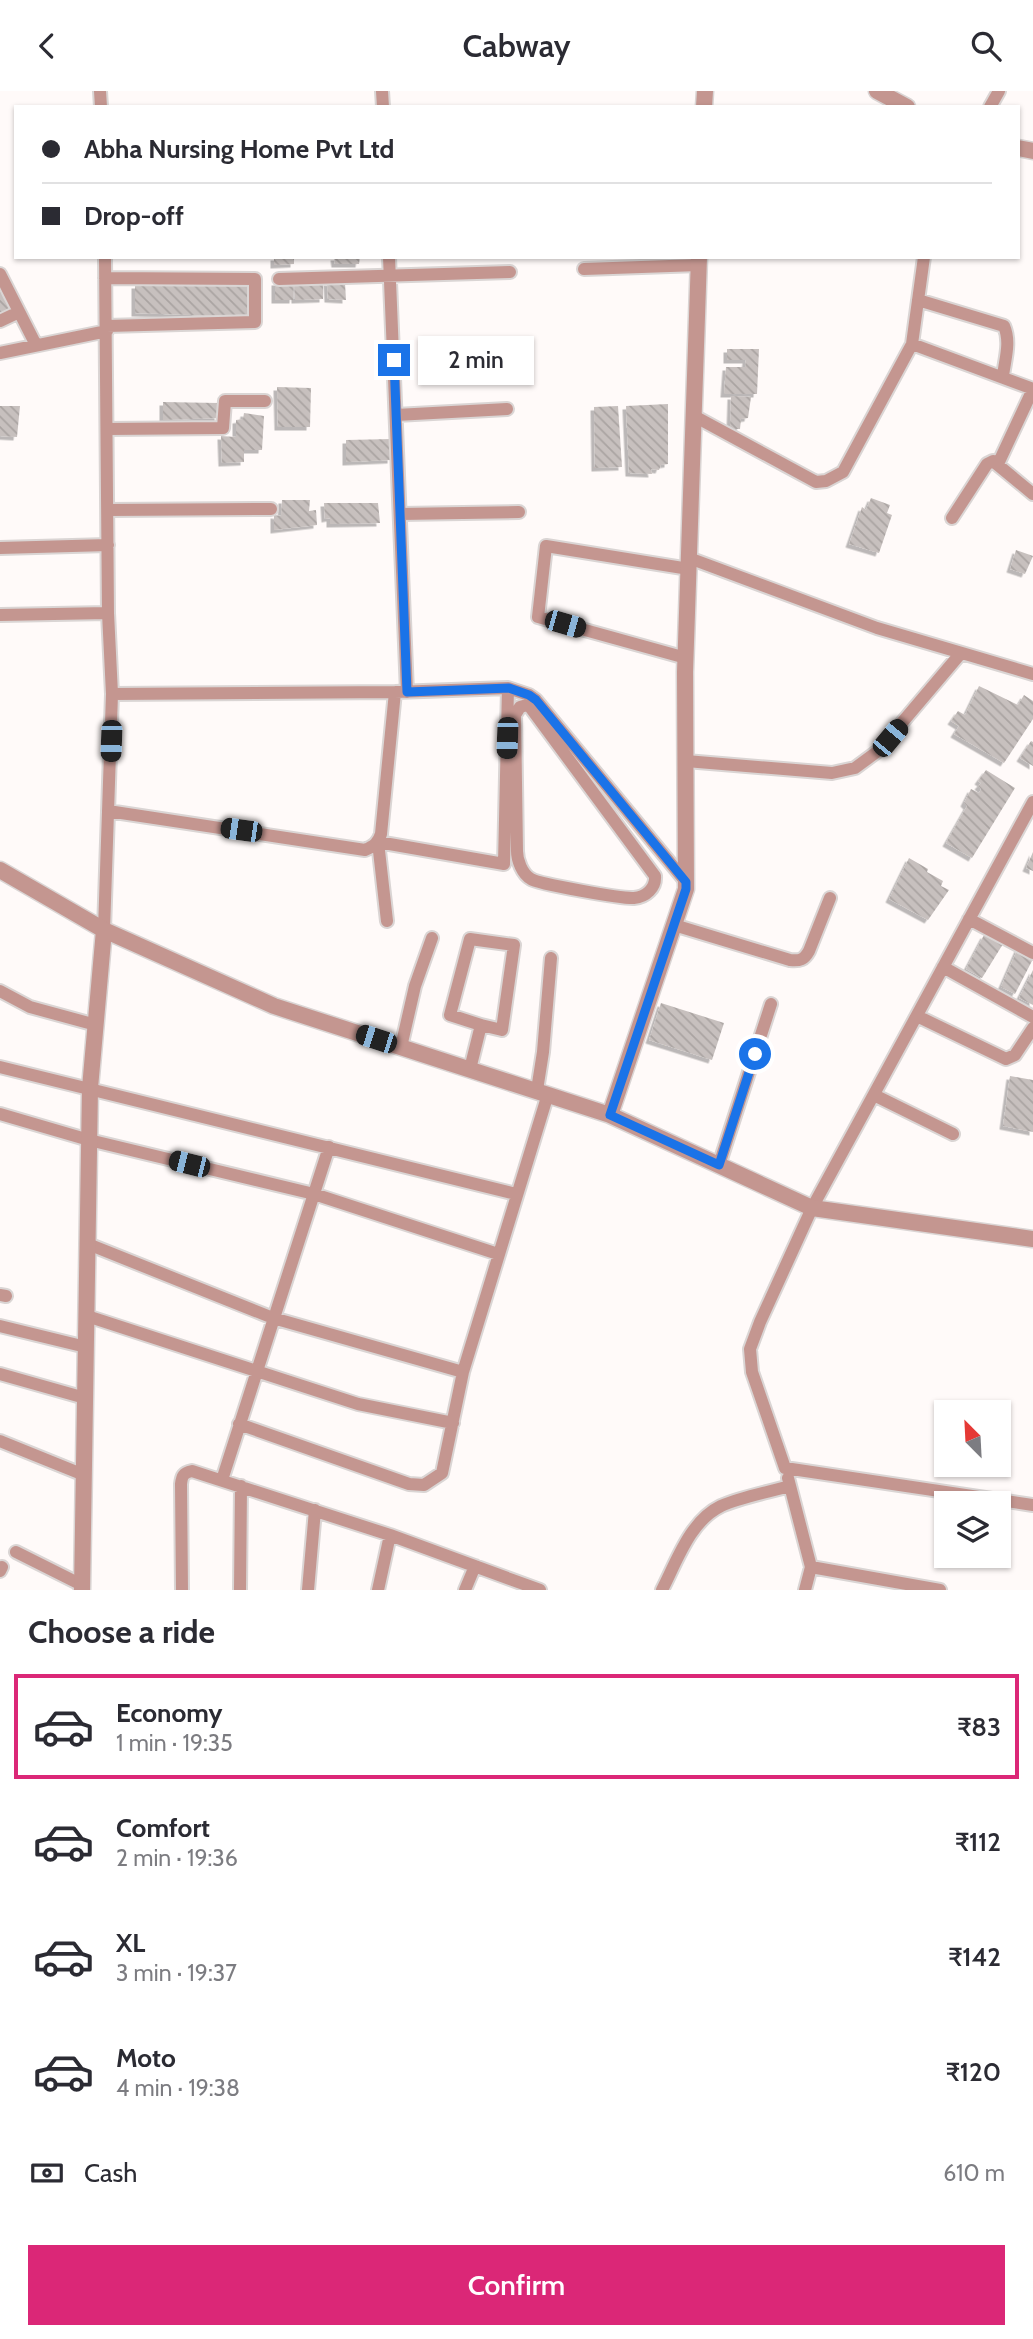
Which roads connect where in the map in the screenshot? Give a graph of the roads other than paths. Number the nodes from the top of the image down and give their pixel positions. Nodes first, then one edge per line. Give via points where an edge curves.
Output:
1 (877, 91) edge
2 (903, 105) edge
3 (105, 259) edge
4 (389, 259) edge
5 (924, 259) edge
6 (699, 261) edge
7 (584, 269) dead end
8 (510, 272) dead end
9 (0, 274) edge
10 (390, 277) junction
11 (106, 278) junction
12 (279, 279) dead end
13 (918, 300) junction
14 (19, 312) junction
15 (0, 321) edge
16 (107, 328) junction
17 (912, 344) junction
18 (36, 345) junction
19 (0, 353) edge
20 (1003, 376) junction
21 (1033, 389) edge
22 (265, 401) dead end
23 (507, 409) dead end
24 (396, 415) junction
25 (694, 416) junction
26 (107, 429) junction
27 (998, 464) junction
28 (1033, 494) edge
29 (271, 509) dead end
30 (108, 510) junction
31 (519, 512) dead end
32 (400, 514) junction
33 (952, 518) dead end
34 (108, 545) junction
35 (0, 548) edge
36 (689, 563) junction
37 (108, 613) junction
38 (0, 615) edge
39 (961, 653) junction
40 (686, 658) junction
41 (1033, 674) edge
42 (509, 688) junction
43 (401, 692) junction
44 (112, 695) junction
45 (686, 761) junction
46 (603, 782) junction
47 (591, 789) junction
48 (1033, 802) edge
49 (108, 811) junction
50 (378, 842) junction
51 (0, 870) edge
52 (686, 882) junction
53 (830, 898) dead end
54 (969, 919) junction
55 (387, 921) dead end
56 (674, 925) junction
57 (104, 930) junction
58 (432, 938) dead end
59 (1033, 953) edge
60 (551, 958) dead end
61 (943, 967) junction
62 (0, 991) edge
63 (771, 1005) dead end
64 (917, 1016) junction
65 (1033, 1017) edge
66 (96, 1025) junction
67 (481, 1025) junction
68 (1033, 1028) edge
69 (401, 1047) junction
70 (0, 1067) edge
71 (470, 1069) junction
72 (90, 1088) junction
73 (542, 1092) junction
74 (874, 1095) junction
75 (0, 1114) edge
76 (610, 1115) junction
77 (953, 1135) dead end
78 (89, 1140) junction
79 (329, 1147) junction
80 (719, 1165) junction
81 (314, 1194) junction
82 (516, 1194) junction
83 (812, 1208) junction
84 (1033, 1239) edge
85 (88, 1244) junction
86 (498, 1254) junction
87 (87, 1316) junction
88 (273, 1318) junction
89 (0, 1326) edge
90 (86, 1347) junction
91 (256, 1371) junction
92 (463, 1372) junction
93 (0, 1374) edge
94 (85, 1398) junction
95 (453, 1423) junction
96 (239, 1424) junction
97 (0, 1441) edge
98 (785, 1468) junction
99 (84, 1475) junction
100 (222, 1480) junction
101 (241, 1486) junction
102 (790, 1486) junction
103 (1033, 1505) edge
104 (315, 1510) junction
105 (390, 1535) junction
106 (16, 1552) dead end
107 (475, 1566) junction
108 (811, 1567) junction
109 (82, 1587) edge
110 (182, 1590) edge
111 (240, 1590) edge
112 (308, 1590) edge
113 (378, 1590) edge
114 (465, 1590) edge
115 (540, 1590) edge
116 (662, 1590) edge
117 (805, 1590) edge
118 (940, 1590) edge

1 - 2 street
3 - 11 street
4 - 10 street
5 - 13 street
6 - 7 street
6 - 25 street
8 - 10 street
9 - 14 street
10 - 12 street
10 - 24 street
11 - 16 street
11 - 16 street via 255,279 255,322
13 - 17 street
13 - 20 street via 1004,326 1008,346
14 - 15 street
14 - 18 street
16 - 18 street
16 - 26 street
17 - 20 street
17 - 25 street via 843,472 826,481 816,482
18 - 19 street
20 - 21 street
21 - 27 street
22 - 26 street via 225,401 223,428
23 - 24 street
24 - 32 street
25 - 36 street
26 - 30 street
27 - 28 street
27 - 33 street via 987,464
29 - 30 street
30 - 34 street
31 - 32 street
32 - 43 street
34 - 35 street
34 - 37 street
36 - 39 street
36 - 40 street
36 - 40 street via 546,546 538,617
37 - 38 street
37 - 44 street
39 - 41 street
39 - 45 street via 878,751 855,768 832,772
40 - 45 street
42 - 43 street
42 - 46 street via 536,700
42 - 50 street via 504,865
43 - 44 street
43 - 50 street
44 - 49 street
45 - 52 street
46 - 47 street
46 - 52 street
47 - 47 street via 655,876 651,890 636,898 529,879 517,859 515,715 520,707 530,707
48 - 54 street
49 - 50 street via 365,849
49 - 57 street
50 - 55 street
51 - 57 street
52 - 56 street
53 - 56 street via 809,951 798,961
54 - 59 street
54 - 61 street
56 - 76 street
57 - 66 street
57 - 69 street via 274,1006
58 - 69 street
60 - 73 street
61 - 64 street
61 - 65 street
62 - 66 street via 30,1007
63 - 80 street
64 - 68 street via 1006,1059 1015,1055
64 - 74 street
66 - 72 street
67 - 67 street via 502,1030 514,945 470,939 450,1016
67 - 71 street
69 - 71 street
70 - 72 street
71 - 73 street
72 - 78 street
72 - 79 street
73 - 76 street
73 - 82 street
74 - 77 street
74 - 83 street
75 - 78 street
76 - 80 street
78 - 81 street
78 - 85 street
79 - 81 street
79 - 82 street
80 - 83 street
81 - 86 street
81 - 88 street
82 - 86 street
83 - 84 street
83 - 98 street via 750,1349 752,1372
85 - 87 street
85 - 88 street
86 - 92 street
87 - 90 street
87 - 91 street
88 - 91 street
88 - 92 street
89 - 90 street
90 - 94 street
91 - 95 street via 358,1404
91 - 96 street
92 - 95 street
93 - 94 street
94 - 99 street
95 - 96 street via 442,1473 424,1485 409,1485
96 - 100 street
97 - 99 street
98 - 102 street
98 - 103 street
99 - 109 street
100 - 101 street
100 - 110 street via 192,1471 182,1476
101 - 104 street
101 - 111 street
102 - 108 street
102 - 116 street via 720,1506 690,1535
104 - 105 street
104 - 112 street
105 - 107 street
105 - 113 street
106 - 109 street
107 - 114 street
107 - 115 street
108 - 117 street
108 - 118 street

